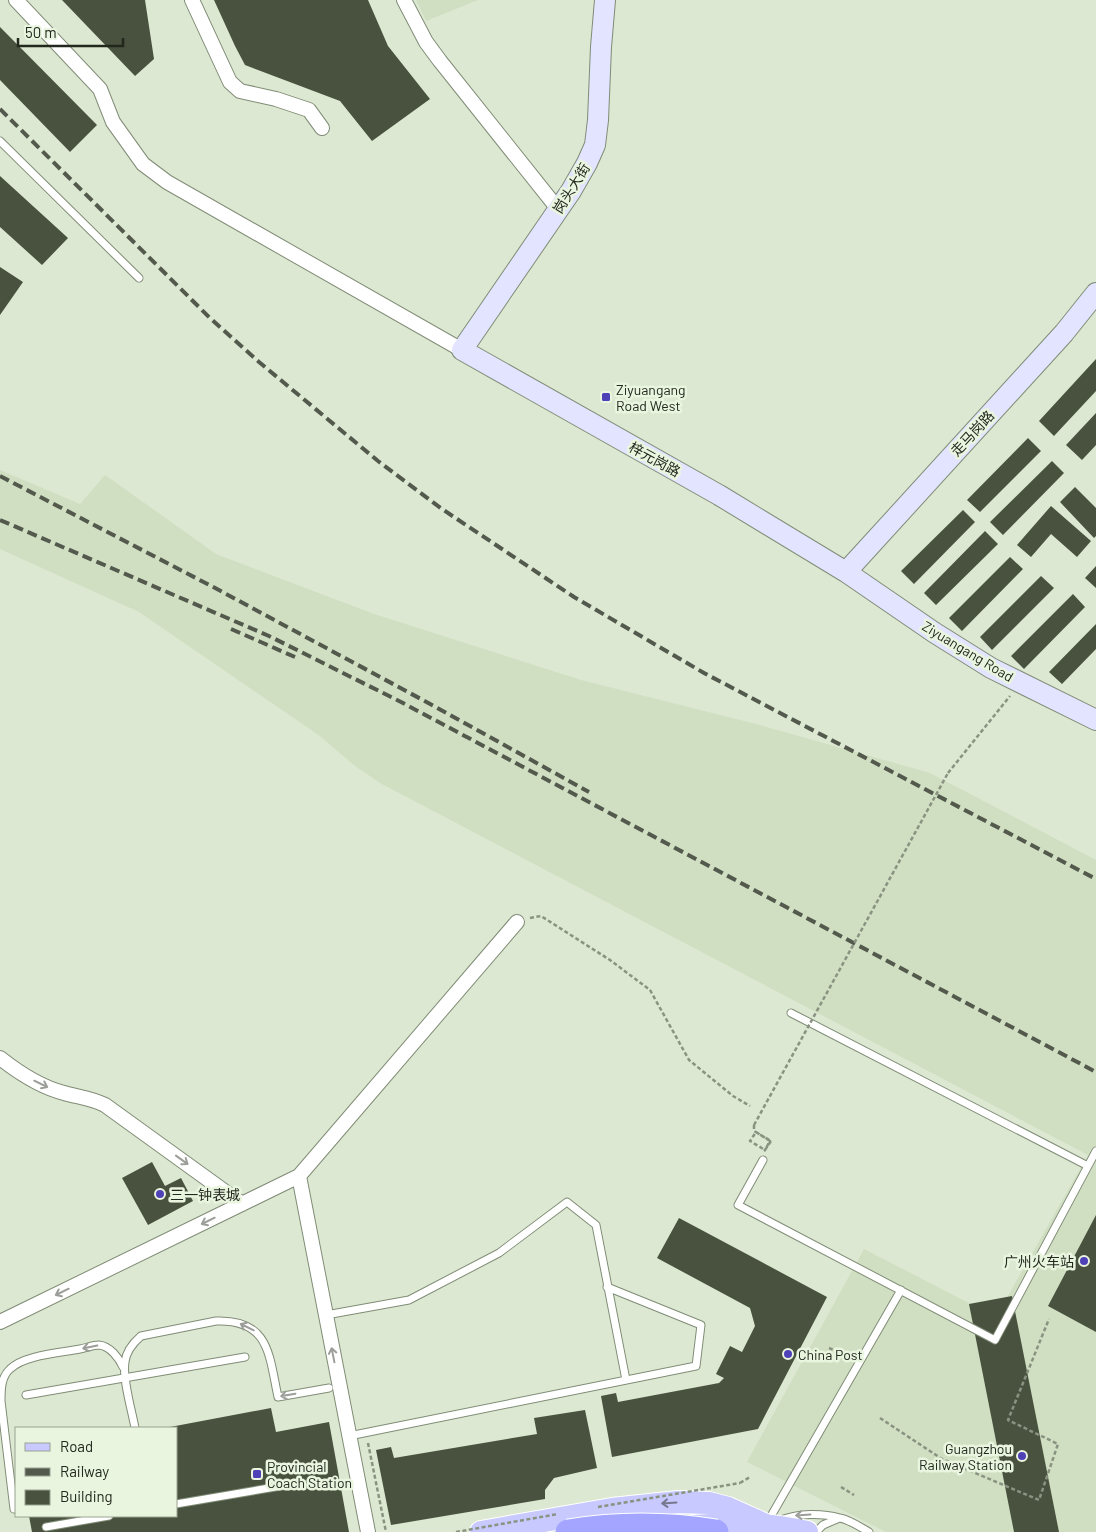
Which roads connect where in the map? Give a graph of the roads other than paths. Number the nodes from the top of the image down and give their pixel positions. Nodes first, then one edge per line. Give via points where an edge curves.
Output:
1 (16, 0) edge
2 (192, 0) edge
3 (404, 0) edge
4 (605, 0) edge
5 (322, 128) dead end
6 (0, 141) edge
7 (558, 209) junction
8 (139, 278) dead end
9 (1096, 293) edge
10 (462, 350) junction
11 (846, 572) junction
12 (1096, 720) edge
13 (516, 922) road end
14 (791, 1013) dead end
15 (0, 1058) edge
16 (1096, 1151) edge
17 (763, 1160) road end
18 (1088, 1166) junction
19 (299, 1176) junction
20 (242, 1204) junction
21 (607, 1287) junction
22 (902, 1290) junction
23 (325, 1315) junction
24 (0, 1322) edge
25 (245, 1357) dead end
26 (125, 1375) junction
27 (626, 1380) junction
28 (329, 1388) dead end
29 (26, 1395) dead end
30 (135, 1427) edge
31 (349, 1436) junction
32 (293, 1484) dead end
33 (178, 1504) edge
34 (14, 1509) dead end
35 (103, 1517) edge
36 (842, 1518) junction
37 (710, 1523) edge
38 (766, 1525) junction
39 (46, 1527) dead end
40 (368, 1532) edge
41 (481, 1532) edge
42 (568, 1532) edge
43 (641, 1532) edge
44 (807, 1532) edge
45 (816, 1532) edge
46 (869, 1532) edge

1 - 10 street via 100,90 113,122 143,164 168,182
2 - 5 street via 230,82 240,91 310,110
3 - 7 street via 426,42
4 - 7 street, 岗头大街 via 595,145
6 - 8 lane
7 - 10 street, 岗头大街
9 - 11 street, 走马岗路 via 1064,333
10 - 11 street, 梓元岗路 via 719,495
11 - 12 street, Ziyuangang Road via 960,649
13 - 19 street
14 - 18 lane
15 -> 20 street via 42,1085 104,1105
16 - 18 lane
17 - 22 lane via 738,1205
18 - 22 lane via 995,1340
19 - 20 street
19 - 23 street
20 -> 24 street
21 - 23 lane via 596,1225 567,1202 499,1253 409,1300
21 - 27 lane
21 - 27 lane via 701,1325 696,1366
22 - 38 lane
31 -> 23 street
25 - 26 lane
28 -> 26 lane via 278,1397 267,1347 249,1326 228,1321 141,1336 127,1352
26 - 29 lane
26 - 30 lane
26 -> 34 lane via 120,1359 99,1345 36,1357 10,1368 1,1386 1,1401
27 - 31 lane
31 - 40 street
32 - 33 lane
35 - 39 lane
36 -> 38 lane via 790,1516
36 - 45 lane via 832,1520
36 - 46 lane
37 - 38 main road
37 -> 41 main road via 678,1502 566,1516
37 - 42 highway, bridge via 619,1526
37 - 43 main road
38 - 44 main road

